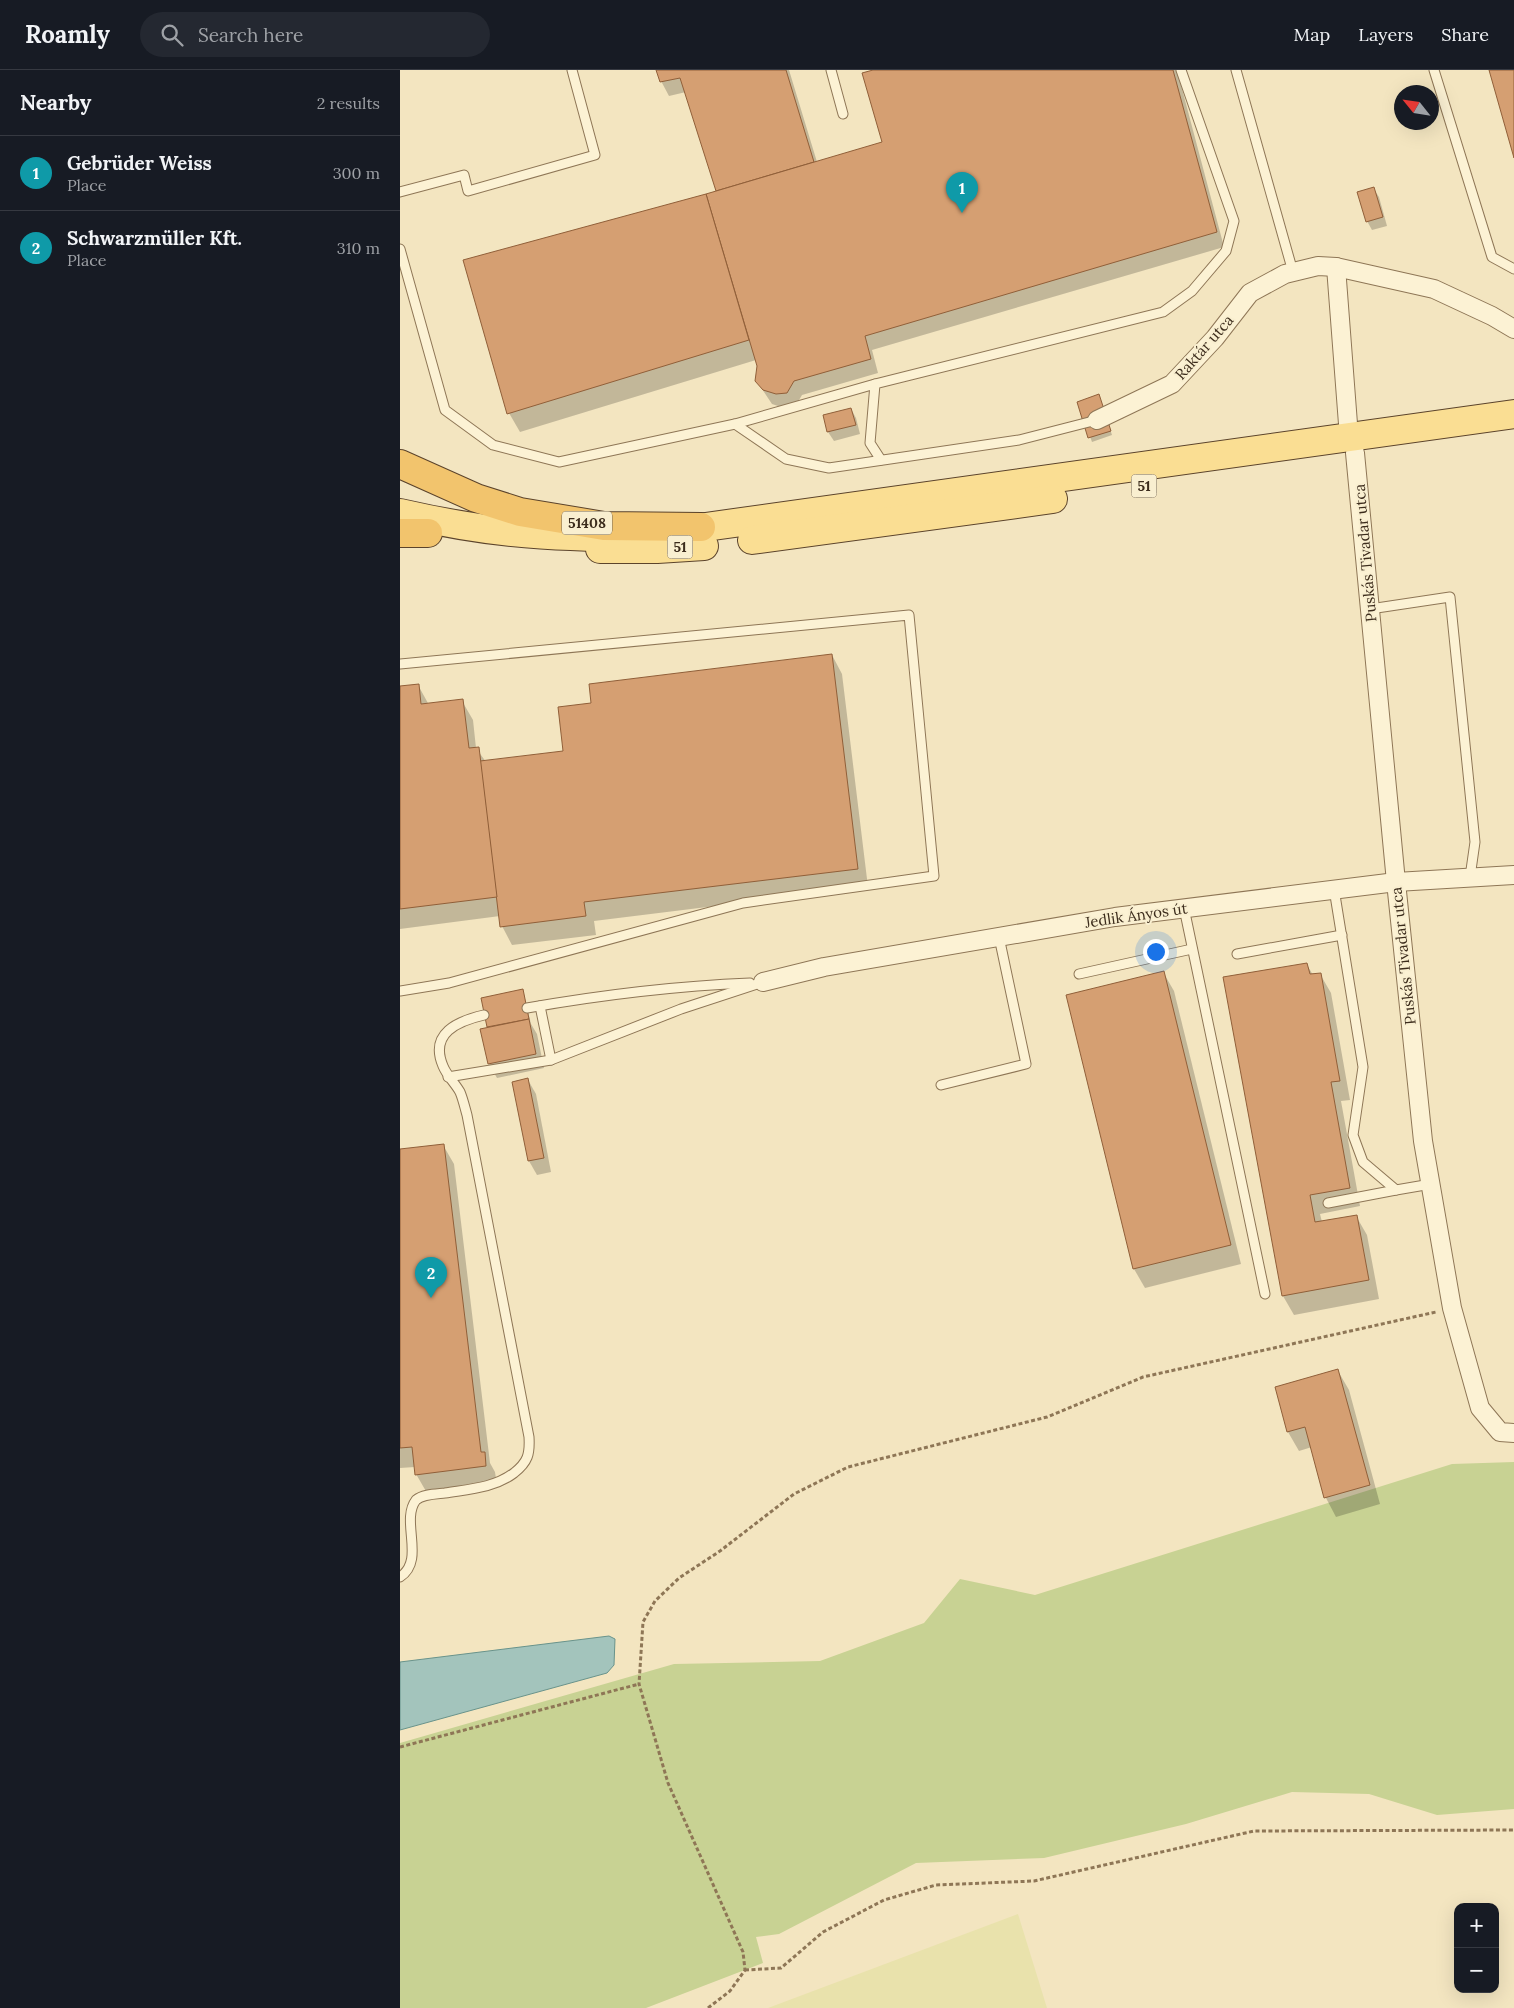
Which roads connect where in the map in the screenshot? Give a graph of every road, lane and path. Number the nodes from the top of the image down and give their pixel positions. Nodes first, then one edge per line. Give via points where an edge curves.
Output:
1 (572, 70) edge
2 (831, 70) edge
3 (1181, 70) edge
4 (1236, 70) edge
5 (1434, 70) edge
6 (843, 114) dead end
7 (400, 192) edge
8 (400, 249) edge
9 (1336, 267) junction
10 (1514, 269) edge
11 (1293, 272) junction
12 (1514, 329) edge
13 (875, 384) junction
14 (1514, 414) edge
15 (1097, 420) joint
16 (735, 424) junction
17 (1514, 431) edge
18 (1352, 445) junction
19 (881, 460) junction
20 (400, 464) edge
21 (400, 513) edge
22 (400, 526) edge
23 (701, 527) junction
24 (400, 533) edge
25 (428, 533) junction
26 (1370, 609) junction
27 (400, 664) edge
28 (1514, 875) edge
29 (1470, 877) junction
30 (1396, 882) junction
31 (1334, 889) junction
32 (1184, 908) junction
33 (1342, 935) junction
34 (999, 937) junction
35 (1192, 949) junction
36 (1237, 954) dead end
37 (1080, 974) dead end
38 (763, 982) junction
39 (400, 990) edge
40 (540, 1006) junction
41 (527, 1008) dead end
42 (484, 1015) dead end
43 (551, 1060) junction
44 (448, 1076) junction
45 (941, 1085) dead end
46 (1431, 1184) junction
47 (1396, 1190) junction
48 (1328, 1202) dead end
49 (1265, 1294) dead end
50 (1452, 1308) junction
51 (1514, 1433) edge
52 (400, 1577) edge
53 (639, 1684) junction
54 (400, 1747) edge
55 (1514, 1830) edge
56 (745, 1970) junction
57 (708, 2008) edge

1 - 7 lane via 595,155 468,191 464,175
2 - 6 lane
3 - 13 lane via 1234,221 1226,251 1192,292 1163,312
4 - 11 lane
5 - 10 lane via 1492,257
8 - 16 lane via 445,410 493,445 559,462
9 - 11 street, Raktár utca via 1318,266
9 - 12 street, Raktár utca via 1434,289
9 - 18 street, Puskás Tivadar utca
11 - 15 street, Raktár utca via 1250,293 1215,338 1172,384
13 - 16 lane
13 - 19 lane via 870,443
14 - 18 main road, 51
15 - 19 lane, Raktár utca via 1019,440
16 - 19 lane, Raktár utca via 786,459 829,468
17 - 18 main road, 51
18 - 23 main road, 51
18 - 25 main road, 51 via 994,507 705,546 550,548 493,544
18 - 26 street, Puskás Tivadar utca
20 - 23 highway, 51408 via 476,498 520,512 604,526
21 - 23 main road, 51 via 456,526 557,536 613,537
22 - 25 main road, 51
24 - 25 highway
26 - 29 lane via 1450,596 1475,842
26 - 30 street, Puskás Tivadar utca
27 - 39 lane via 909,615 934,876 743,903 449,983
28 - 29 street, Jedlik Ányos út
29 - 30 street, Jedlik Ányos út
30 - 31 street, Jedlik Ányos út
30 - 46 street, Puskás Tivadar utca via 1422,1131
31 - 32 street, Jedlik Ányos út
31 - 33 lane
32 - 34 street, Jedlik Ányos út
32 - 35 lane
33 - 36 lane
33 - 47 lane via 1363,1067 1353,1135 1363,1162
34 - 38 street, Jedlik Ányos út via 824,967
34 - 45 lane via 1026,1064
35 - 37 lane
35 - 49 lane
38 - 40 lane via 649,990
38 - 43 lane via 680,1009
40 - 41 lane
40 - 43 lane
42 - 44 lane via 449,1028 439,1053
43 - 44 lane
44 - 52 lane via 460,1093 467,1115 530,1452 520,1468 503,1481 416,1500 405,1520 410,1560 406,1573
46 - 47 lane
46 - 50 street, Puskás Tivadar utca
47 - 48 lane
50 - 51 street, Puskás Tivadar utca via 1480,1408 1500,1432
50 - 53 path via 1143,1377 1047,1417 848,1467 794,1494 654,1600 643,1622
53 - 54 path
53 - 56 path via 668,1783 743,1952
55 - 56 path via 1254,1831 1034,1881 936,1885 884,1900 832,1927 781,1968
56 - 57 path via 730,1991

